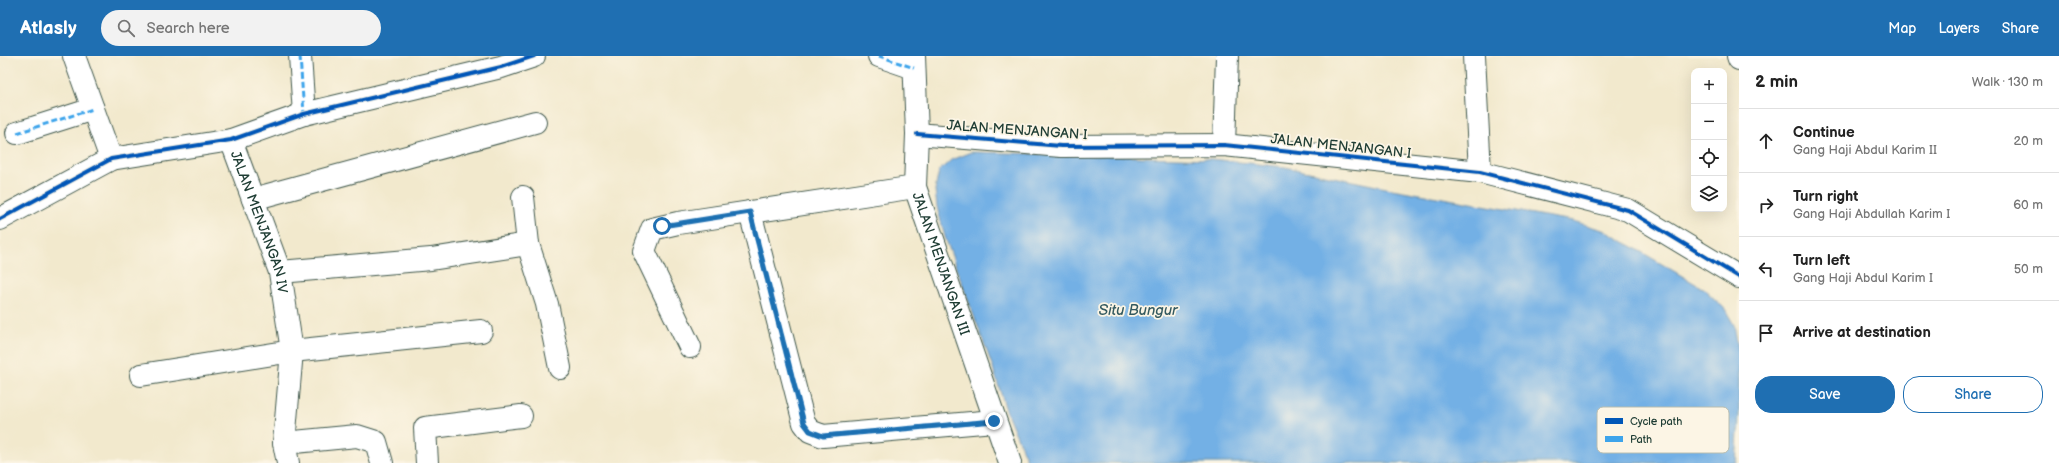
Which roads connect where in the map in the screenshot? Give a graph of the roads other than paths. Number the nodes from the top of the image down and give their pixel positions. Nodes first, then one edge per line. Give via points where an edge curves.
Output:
1 (74, 56) edge
2 (300, 56) edge
3 (534, 56) edge
4 (879, 56) edge
5 (1227, 56) edge
6 (1474, 56) edge
7 (1738, 56) edge
8 (1739, 59) edge
9 (914, 62) edge
10 (93, 109) junction
11 (304, 114) junction
12 (535, 122) dead end
13 (17, 133) dead end
14 (917, 134) junction
15 (231, 140) junction
16 (1224, 145) junction
17 (111, 159) junction
18 (1480, 172) junction
19 (915, 187) junction
20 (523, 196) dead end
21 (253, 199) junction
22 (750, 212) junction
23 (0, 219) edge
24 (528, 244) junction
25 (280, 272) junction
26 (1739, 277) edge
27 (481, 331) dead end
28 (690, 347) dead end
29 (292, 351) junction
30 (560, 368) dead end
31 (141, 375) dead end
32 (521, 416) dead end
33 (994, 421) junction
34 (286, 453) edge
35 (382, 463) edge
36 (427, 463) edge
37 (1010, 463) edge

1 - 10 street
2 - 11 street
3 - 11 street via 501,67
4 - 9 street
5 - 16 street
6 - 18 street
7 - 8 street
9 - 14 street, JALAN MENJANGAN III
10 - 13 street
10 - 17 street
11 - 15 street
12 - 21 street
14 - 16 street, JALAN MENJANGAN I via 1061,146
14 - 19 street, JALAN MENJANGAN III
15 - 17 street, JALAN MENJANGAN IV
15 - 21 street, JALAN MENJANGAN IV
16 - 18 street, JALAN MENJANGAN I
17 - 23 street, JALAN MENJANGAN IV
18 - 26 street, JALAN MENJANGAN I via 1628,210
19 - 22 street
19 - 33 street, JALAN MENJANGAN III
20 - 24 street
21 - 25 street, JALAN MENJANGAN IV
22 - 28 street via 652,229 644,251
22 - 33 street via 804,423 810,431 823,436
24 - 25 street via 431,259
24 - 30 street via 547,304
25 - 29 street, JALAN MENJANGAN IV
27 - 29 street
29 - 31 street
29 - 34 street, JALAN MENJANGAN IV
32 - 36 street via 426,428
33 - 37 street, JALAN MENJANGAN III
34 - 35 street via 357,436 376,442

